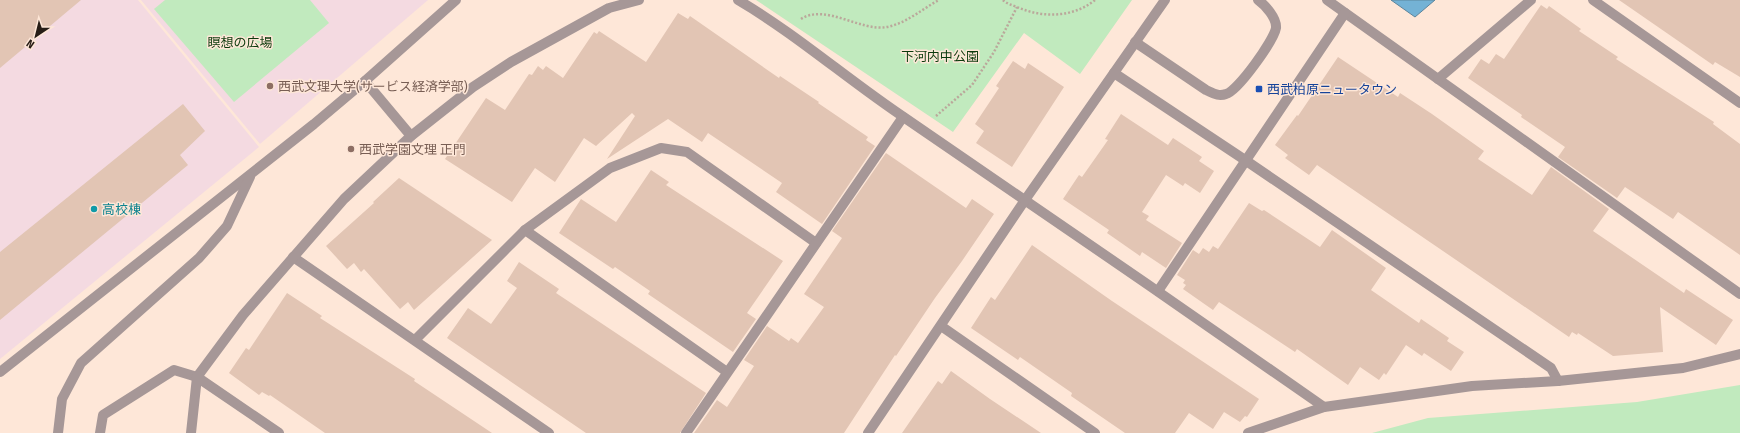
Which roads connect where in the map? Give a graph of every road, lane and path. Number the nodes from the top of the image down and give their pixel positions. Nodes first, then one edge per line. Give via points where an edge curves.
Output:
1 (456, 0) edge
2 (640, 0) edge
3 (738, 0) edge
4 (939, 0) edge
5 (1003, 0) edge
6 (1095, 0) edge
7 (1165, 0) edge
8 (1258, 0) edge
9 (1327, 0) edge
10 (1531, 0) edge
11 (1593, 0) edge
12 (1017, 7) junction
13 (1345, 13) junction
14 (788, 34) junction
15 (1135, 42) junction
16 (1114, 73) junction
17 (1438, 79) junction
18 (365, 81) junction
19 (1740, 104) edge
20 (903, 117) junction
21 (314, 124) junction
22 (921, 129) junction
23 (412, 136) junction
24 (1246, 160) junction
25 (1025, 200) junction
26 (526, 230) junction
27 (816, 242) junction
28 (294, 257) junction
29 (1158, 291) junction
30 (1740, 294) edge
31 (941, 326) junction
32 (415, 340) junction
33 (1740, 354) edge
34 (0, 372) edge
35 (728, 372) junction
36 (197, 377) junction
37 (1558, 381) junction
38 (1324, 407) junction
39 (58, 433) edge
40 (100, 433) edge
41 (191, 433) edge
42 (279, 433) edge
43 (549, 433) edge
44 (686, 433) edge
45 (868, 433) edge
46 (1095, 433) edge
47 (1248, 433) edge

1 - 18 street
2 - 23 street via 609,8 511,62 473,87
3 - 14 street
4 - 14 path via 910,18 887,27 862,25 820,14 807,15 799,20
5 - 12 path
6 - 12 path via 1088,6 1060,14 1045,15
7 - 15 street
8 - 15 street via 1271,13 1276,26 1273,37 1237,88 1228,94 1218,96 1206,90
9 - 13 street
10 - 17 street
11 - 19 street
12 - 22 path via 994,52 972,85
13 - 17 street
13 - 24 street
14 - 20 street
15 - 16 street
16 - 24 street
16 - 25 street
17 - 30 street
18 - 21 street
18 - 23 street
20 - 22 street
20 - 27 street
21 - 34 street
21 - 39 street via 248,178 227,226 199,258 81,363 62,398
22 - 25 street
23 - 28 street via 344,199
24 - 29 street
24 - 37 street via 1551,368
25 - 29 street
25 - 31 street
26 - 27 street via 610,168 661,148 688,152
26 - 32 street
26 - 35 street
27 - 35 street
28 - 32 street
28 - 36 street via 243,315
29 - 38 street
31 - 45 street
31 - 46 street
32 - 43 street
33 - 37 street via 1683,368
35 - 44 street
36 - 40 street via 174,370 103,415
36 - 41 street
36 - 42 street
37 - 38 street via 1472,386
38 - 47 street

